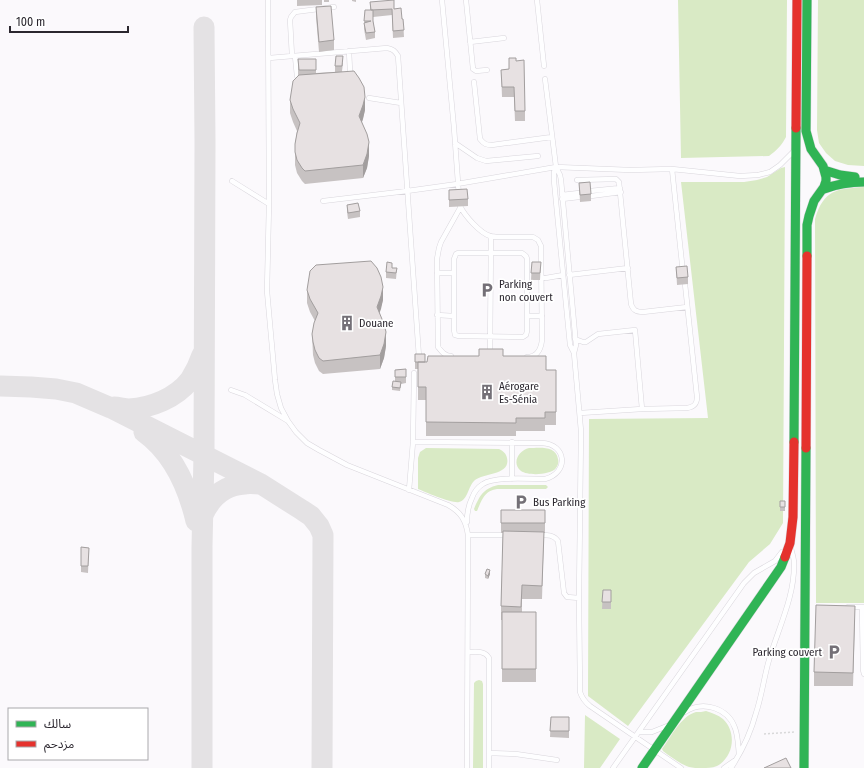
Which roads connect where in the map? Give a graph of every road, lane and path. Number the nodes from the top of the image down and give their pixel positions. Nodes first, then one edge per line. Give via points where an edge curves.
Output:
1 (268, 0) edge
2 (442, 0) edge
3 (466, 0) edge
4 (536, 0) edge
5 (797, 0) edge
6 (807, 0) edge
7 (334, 7) dead end
8 (504, 38) dead end
9 (470, 42) junction
10 (349, 51) junction
11 (294, 56) junction
12 (269, 58) junction
13 (544, 66) dead end
14 (487, 70) dead end
15 (303, 79) edge
16 (345, 79) edge
17 (545, 79) dead end
18 (474, 82) dead end
19 (369, 98) dead end
20 (401, 103) junction
21 (552, 137) junction
22 (455, 143) junction
23 (796, 148) junction
24 (538, 156) dead end
25 (556, 167) junction
26 (672, 169) junction
27 (824, 170) junction
28 (864, 178) edge
29 (578, 180) dead end
30 (232, 181) dead end
31 (864, 182) edge
32 (457, 184) junction
33 (824, 189) junction
34 (620, 190) junction
35 (407, 192) junction
36 (590, 194) edge
37 (579, 195) edge
38 (459, 196) edge
39 (562, 197) junction
40 (323, 201) dead end
41 (269, 204) junction
42 (491, 236) junction
43 (795, 237) junction
44 (807, 237) junction
45 (491, 253) junction
46 (628, 268) junction
47 (437, 273) junction
48 (454, 273) junction
49 (683, 274) edge
50 (563, 275) junction
51 (569, 275) junction
52 (541, 278) junction
53 (684, 284) dead end
54 (687, 308) junction
55 (572, 310) junction
56 (567, 311) junction
57 (437, 315) junction
58 (454, 316) junction
59 (527, 316) junction
60 (542, 316) junction
61 (490, 336) junction
62 (575, 339) junction
63 (574, 353) junction
64 (419, 357) edge
65 (454, 357) edge
66 (482, 357) edge
67 (490, 358) junction
68 (496, 358) edge
69 (523, 358) edge
70 (414, 373) dead end
71 (231, 390) dead end
72 (642, 409) junction
73 (580, 413) junction
74 (288, 421) junction
75 (413, 442) junction
76 (512, 442) junction
77 (512, 479) junction
78 (409, 490) junction
79 (467, 528) junction
80 (792, 532) junction
81 (468, 535) junction
82 (516, 535) edge
83 (532, 535) edge
84 (790, 542) junction
85 (579, 598) junction
86 (841, 606) edge
87 (863, 607) edge
88 (468, 652) junction
89 (864, 674) edge
90 (676, 719) junction
91 (640, 732) junction
92 (804, 732) junction
93 (764, 734) dead end
94 (636, 737) junction
95 (655, 751) junction
96 (489, 752) junction
97 (738, 756) junction
98 (557, 760) dead end
99 (467, 768) edge
100 (489, 768) edge
101 (613, 768) edge
102 (642, 768) edge
103 (680, 768) edge
104 (724, 768) edge
105 (731, 768) edge
106 (804, 768) edge

1 - 12 lane
2 - 22 lane
3 - 9 lane
4 - 13 lane
5 - 23 street
6 - 27 street via 806,131 811,149
7 - 11 lane via 292,14 290,20
8 - 9 lane
9 - 14 lane via 473,69
10 - 11 lane
10 - 16 lane via 349,74
10 - 20 lane via 387,48 396,52 399,61
11 - 12 lane
11 - 15 lane via 296,76
12 - 41 lane
17 - 21 lane
18 - 21 lane via 480,139 483,143 492,145
19 - 20 lane
20 - 35 lane
21 - 25 lane
22 - 24 lane via 486,161
22 - 32 lane
23 - 26 lane via 780,166 758,175 740,176
23 - 43 street
25 - 26 lane
25 - 32 lane
25 - 39 lane via 560,175
25 - 50 lane via 554,181
26 - 49 lane
27 - 28 street
27 - 33 street
29 - 34 lane via 616,179
30 - 41 lane
31 - 33 street via 836,184
32 - 35 lane
32 - 38 lane
33 - 44 street via 809,211
34 - 36 lane
34 - 46 lane
35 - 40 lane
35 - 64 lane
37 - 39 lane
39 - 51 lane
41 - 74 lane via 267,291 274,372 281,408
42 - 45 lane
42 - 47 lane via 481,231 460,207 438,248
42 - 52 lane via 526,236 538,240 542,246
43 - 44 street
43 - 80 street
44 - 92 street via 808,606
45 - 48 lane via 456,254
45 - 59 lane via 522,253 527,257
45 - 61 lane
46 - 51 lane
46 - 54 lane via 631,304 634,310 643,312
47 - 48 lane
47 - 57 lane
48 - 58 lane
50 - 52 lane
50 - 56 lane
51 - 55 lane
52 - 60 lane
53 - 54 lane
54 - 72 lane via 697,401 691,407
55 - 56 lane
55 - 62 lane
56 - 63 lane via 570,346
57 - 58 lane
57 - 65 lane via 438,347 442,353
58 - 61 lane via 454,333 457,336
59 - 60 lane
59 - 61 lane via 526,336
60 - 69 lane via 541,347 537,353
61 - 67 lane
62 - 63 lane
62 - 72 lane via 586,342 598,334 635,330
63 - 73 lane
66 - 67 lane
67 - 68 lane
70 - 75 lane
71 - 74 lane via 245,395
72 - 73 lane
73 - 85 lane
74 - 78 lane via 307,443 319,450
75 - 76 lane
75 - 78 lane
76 - 77 lane
76 - 77 lane via 548,443 558,449 562,460 555,475 545,479
77 - 79 lane via 493,480 478,488 468,508
78 - 79 lane via 455,509
79 - 81 lane
80 - 84 street
80 - 91 lane via 775,561 754,573 744,583
81 - 82 lane
81 - 88 lane
83 - 85 lane via 552,535 556,538 564,594 567,597
84 - 90 street via 781,566
84 - 97 lane via 794,572 788,602 754,720
85 - 94 lane via 582,697 590,706
86 - 87 lane
87 - 89 lane
88 - 96 lane via 485,653 490,658
88 - 99 lane
90 - 91 lane via 659,730
90 - 95 street
90 - 97 lane via 687,710 698,707 720,710 729,717 735,727
91 - 94 lane
92 - 93 path
92 - 106 street
94 - 95 lane
94 - 101 lane
95 - 102 street
95 - 103 lane
96 - 98 lane
96 - 100 lane
97 - 104 lane
97 - 105 lane

